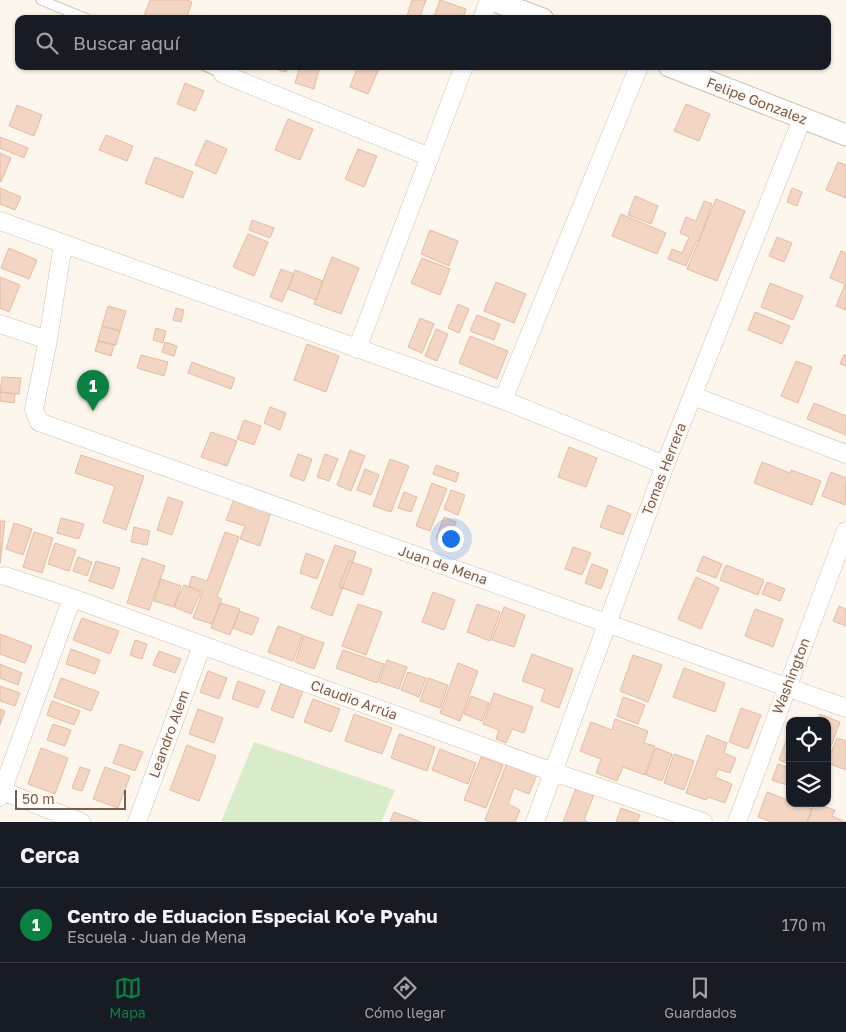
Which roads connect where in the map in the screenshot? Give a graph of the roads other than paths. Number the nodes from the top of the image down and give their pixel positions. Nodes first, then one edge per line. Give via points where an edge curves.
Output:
1 (41, 0) edge
2 (491, 0) edge
3 (77, 15) edge
4 (484, 15) edge
5 (531, 15) edge
6 (214, 70) edge
7 (463, 70) edge
8 (637, 70) edge
9 (679, 70) edge
10 (223, 74) joint
11 (802, 119) junction
12 (846, 135) edge
13 (430, 157) junction
14 (0, 221) edge
15 (63, 244) junction
16 (0, 324) edge
17 (48, 340) junction
18 (357, 348) junction
19 (693, 396) junction
20 (503, 400) junction
21 (846, 454) edge
22 (665, 465) junction
23 (846, 531) edge
24 (5, 576) dead end
25 (72, 598) junction
26 (607, 623) junction
27 (202, 645) junction
28 (787, 687) junction
29 (846, 708) edge
30 (553, 772) junction
31 (1, 792) edge
32 (81, 822) edge
33 (137, 822) edge
34 (535, 822) edge
35 (702, 822) edge
36 (737, 822) edge

1 - 3 lane
2 - 4 street
2 - 5 street
6 - 10 lane
7 - 13 street
8 - 20 street
9 - 11 street, Felipe Gonzalez
10 - 13 street
11 - 12 street, Felipe Gonzalez
11 - 19 street, Tomas Herrera
13 - 18 street
14 - 15 street
15 - 17 street
15 - 18 street
16 - 17 street
17 - 26 street, Juan de Mena via 34,409 39,422
18 - 20 street
19 - 21 street
19 - 22 street, Tomas Herrera
20 - 22 street
22 - 26 street, Tomas Herrera
23 - 28 street, Washington
24 - 25 street, Claudio Arrúa
25 - 27 street, Claudio Arrúa
25 - 31 street
26 - 28 street, Juan de Mena
26 - 30 street, Tomas Herrera
27 - 30 street, Claudio Arrúa
27 - 33 street, Leandro Alem
28 - 29 street, Juan de Mena
28 - 36 street, Washington
30 - 34 street, Tomas Herrera
30 - 35 street, Claudio Arrúa
31 - 32 street

